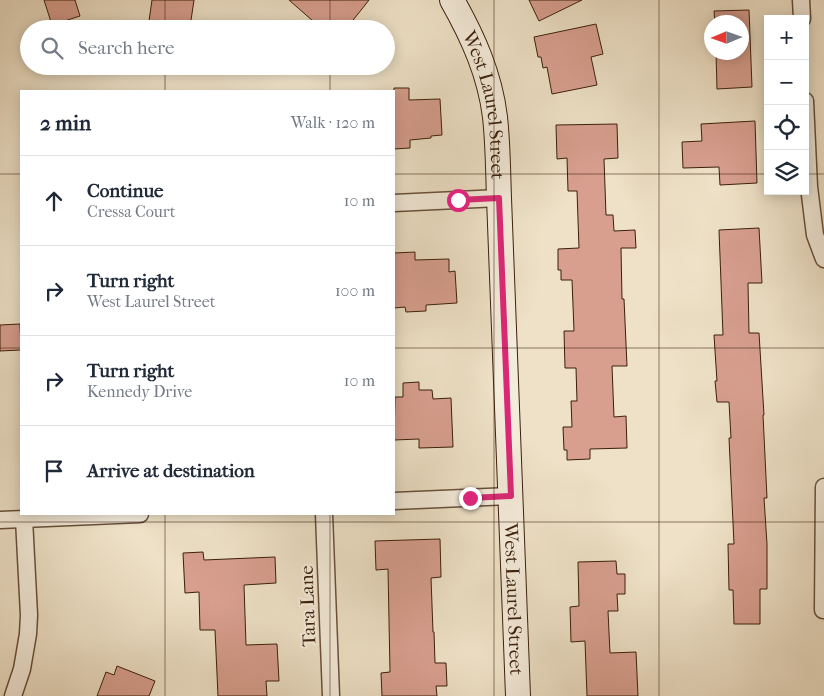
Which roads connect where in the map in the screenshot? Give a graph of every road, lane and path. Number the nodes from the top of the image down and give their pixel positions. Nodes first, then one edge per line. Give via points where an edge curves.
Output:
1 (452, 0) edge
2 (801, 0) edge
3 (802, 15) edge
4 (805, 105) edge
5 (499, 198) junction
6 (395, 203) edge
7 (824, 259) edge
8 (824, 488) edge
9 (511, 496) junction
10 (395, 502) edge
11 (117, 515) edge
12 (324, 515) edge
13 (24, 519) junction
14 (0, 520) edge
15 (823, 610) edge
16 (13, 696) edge
17 (331, 696) edge
18 (518, 696) edge

1 - 5 street, West Laurel Street via 477,49 488,83 495,117
2 - 3 street
4 - 7 street via 809,187 815,234
5 - 6 street
5 - 9 street, West Laurel Street
8 - 15 street
9 - 10 street
9 - 18 street, West Laurel Street
11 - 13 street
12 - 17 street, Tara Lane
13 - 14 street
13 - 16 street via 28,634

